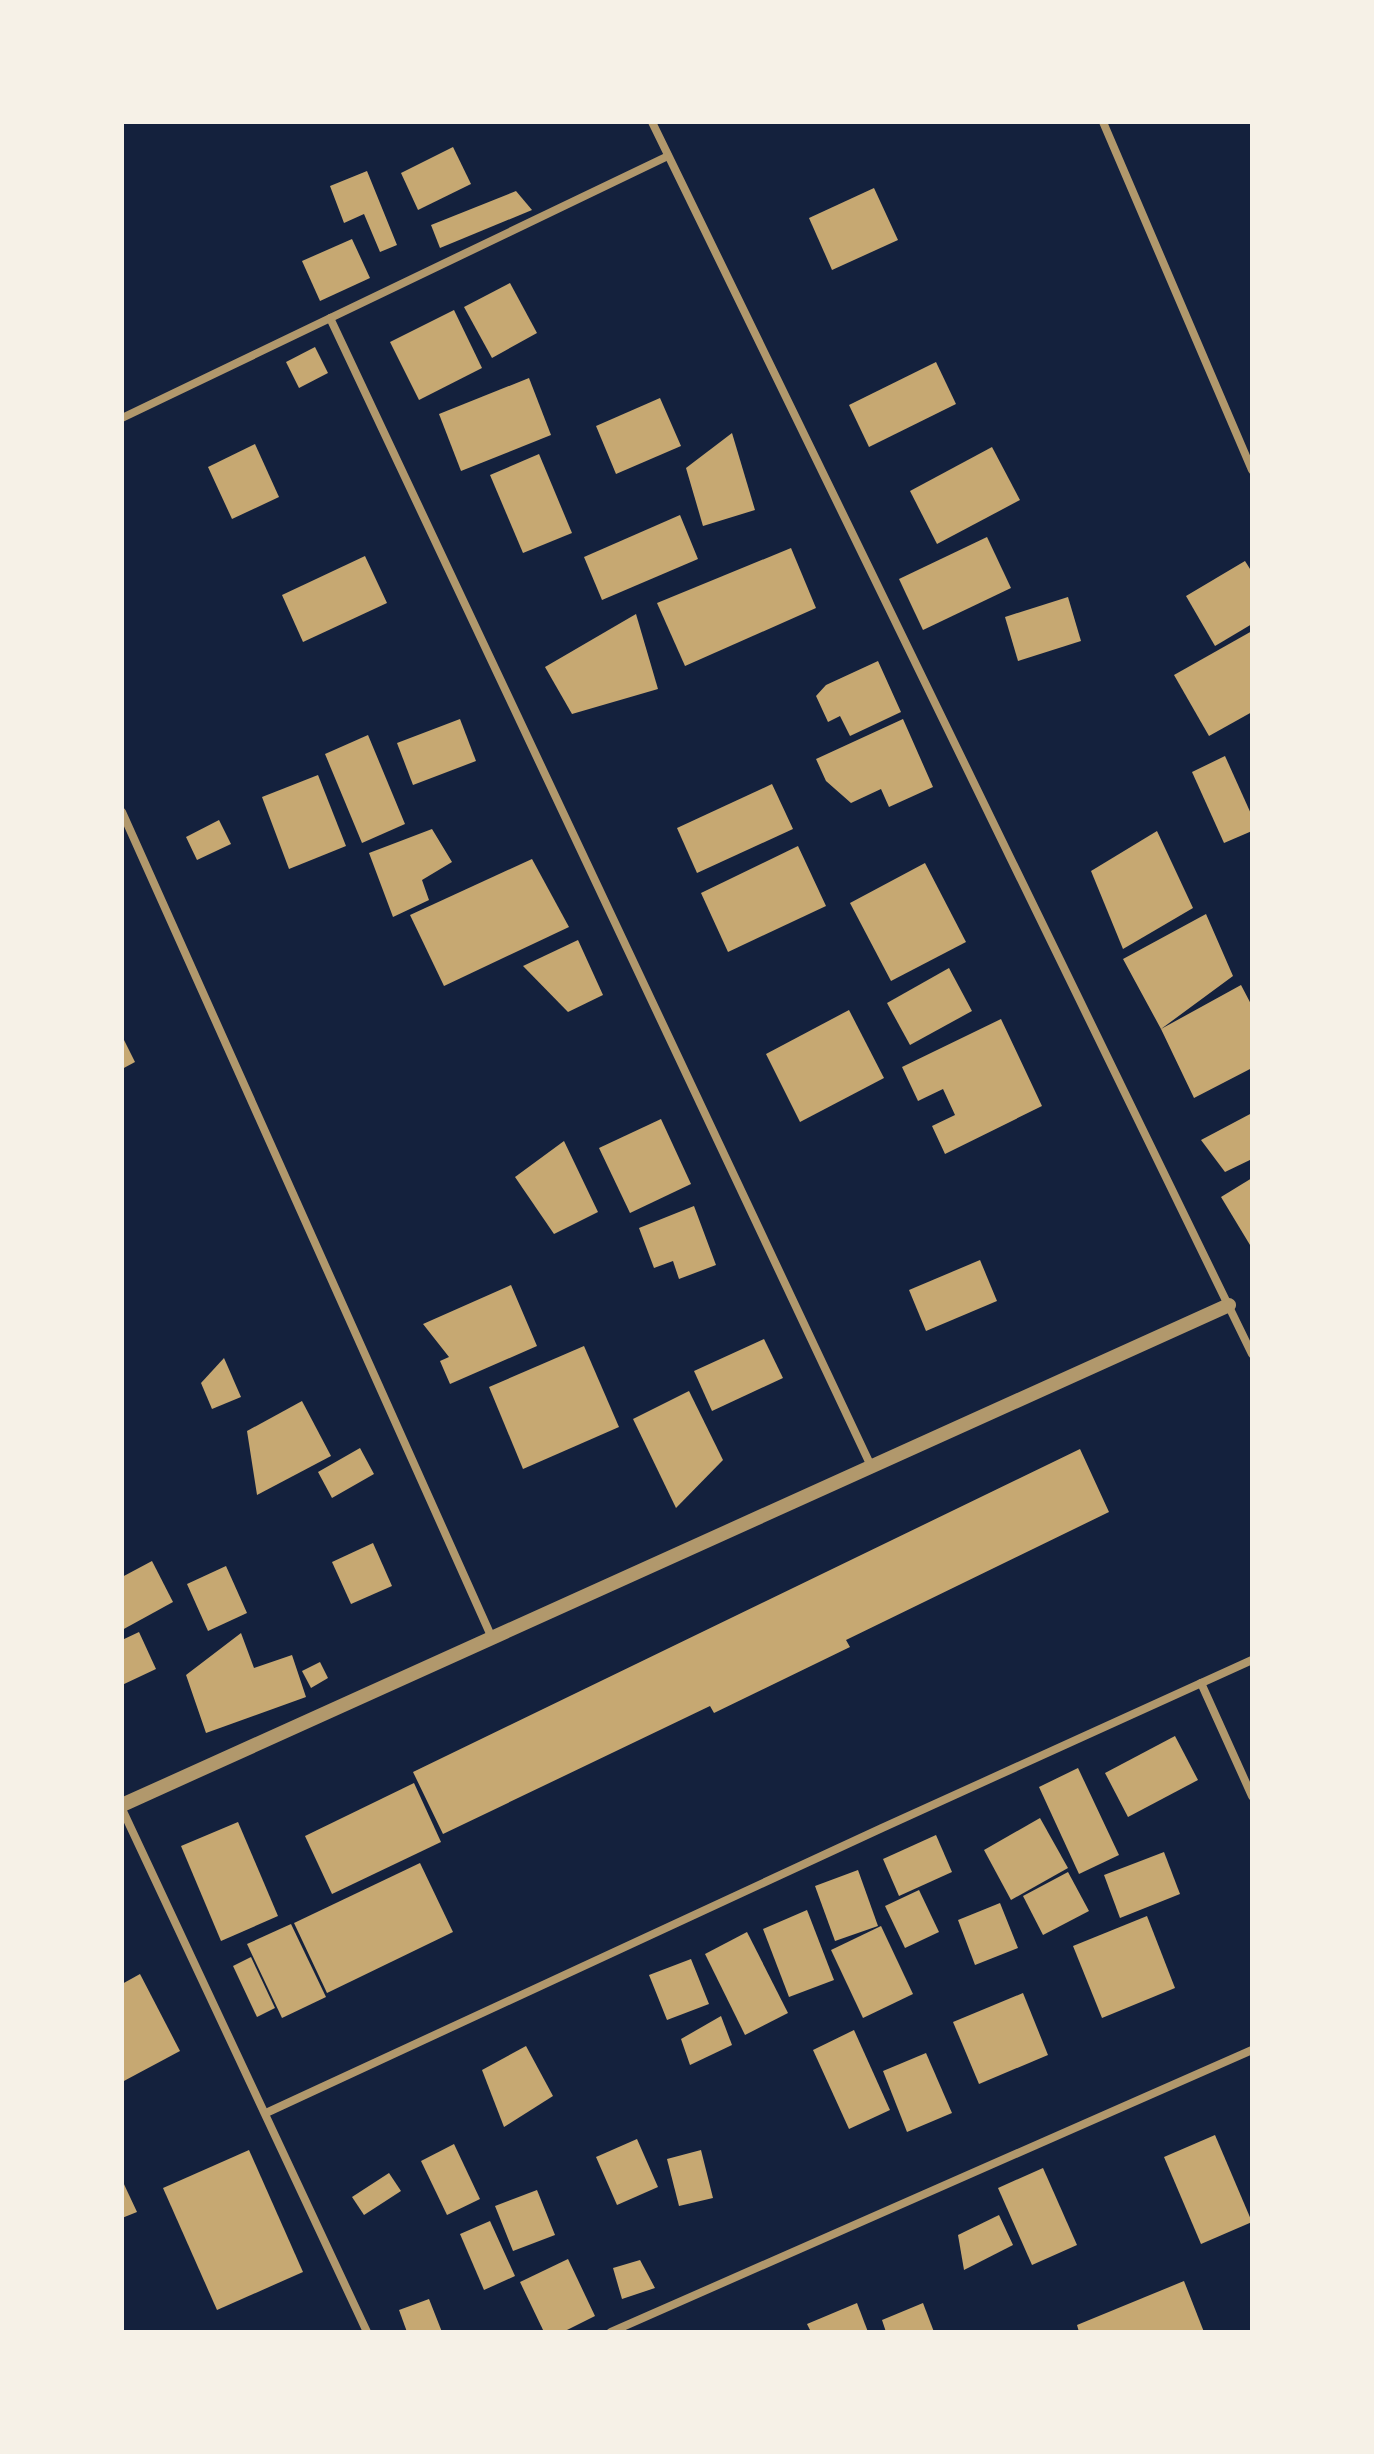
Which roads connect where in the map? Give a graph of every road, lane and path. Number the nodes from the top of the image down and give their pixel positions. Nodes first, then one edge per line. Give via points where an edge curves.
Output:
1 (652, 122) edge
2 (1103, 122) edge
3 (668, 156) junction
4 (330, 318) junction
5 (122, 418) edge
6 (1252, 470) edge
7 (122, 812) edge
8 (1229, 1305) junction
9 (1252, 1354) edge
10 (871, 1466) junction
11 (492, 1638) junction
12 (1252, 1660) edge
13 (1201, 1683) junction
14 (1252, 1796) edge
15 (122, 1807) edge
16 (1252, 2050) edge
17 (266, 2113) junction
18 (367, 2332) edge
19 (611, 2332) edge

1 - 3 street
2 - 6 street
3 - 4 street
3 - 8 street
4 - 5 street
4 - 10 street
7 - 11 street
8 - 9 street
8 - 10 street
10 - 11 street
11 - 15 street
12 - 13 street
13 - 14 street
13 - 17 street
15 - 17 street
16 - 19 street
17 - 18 street

